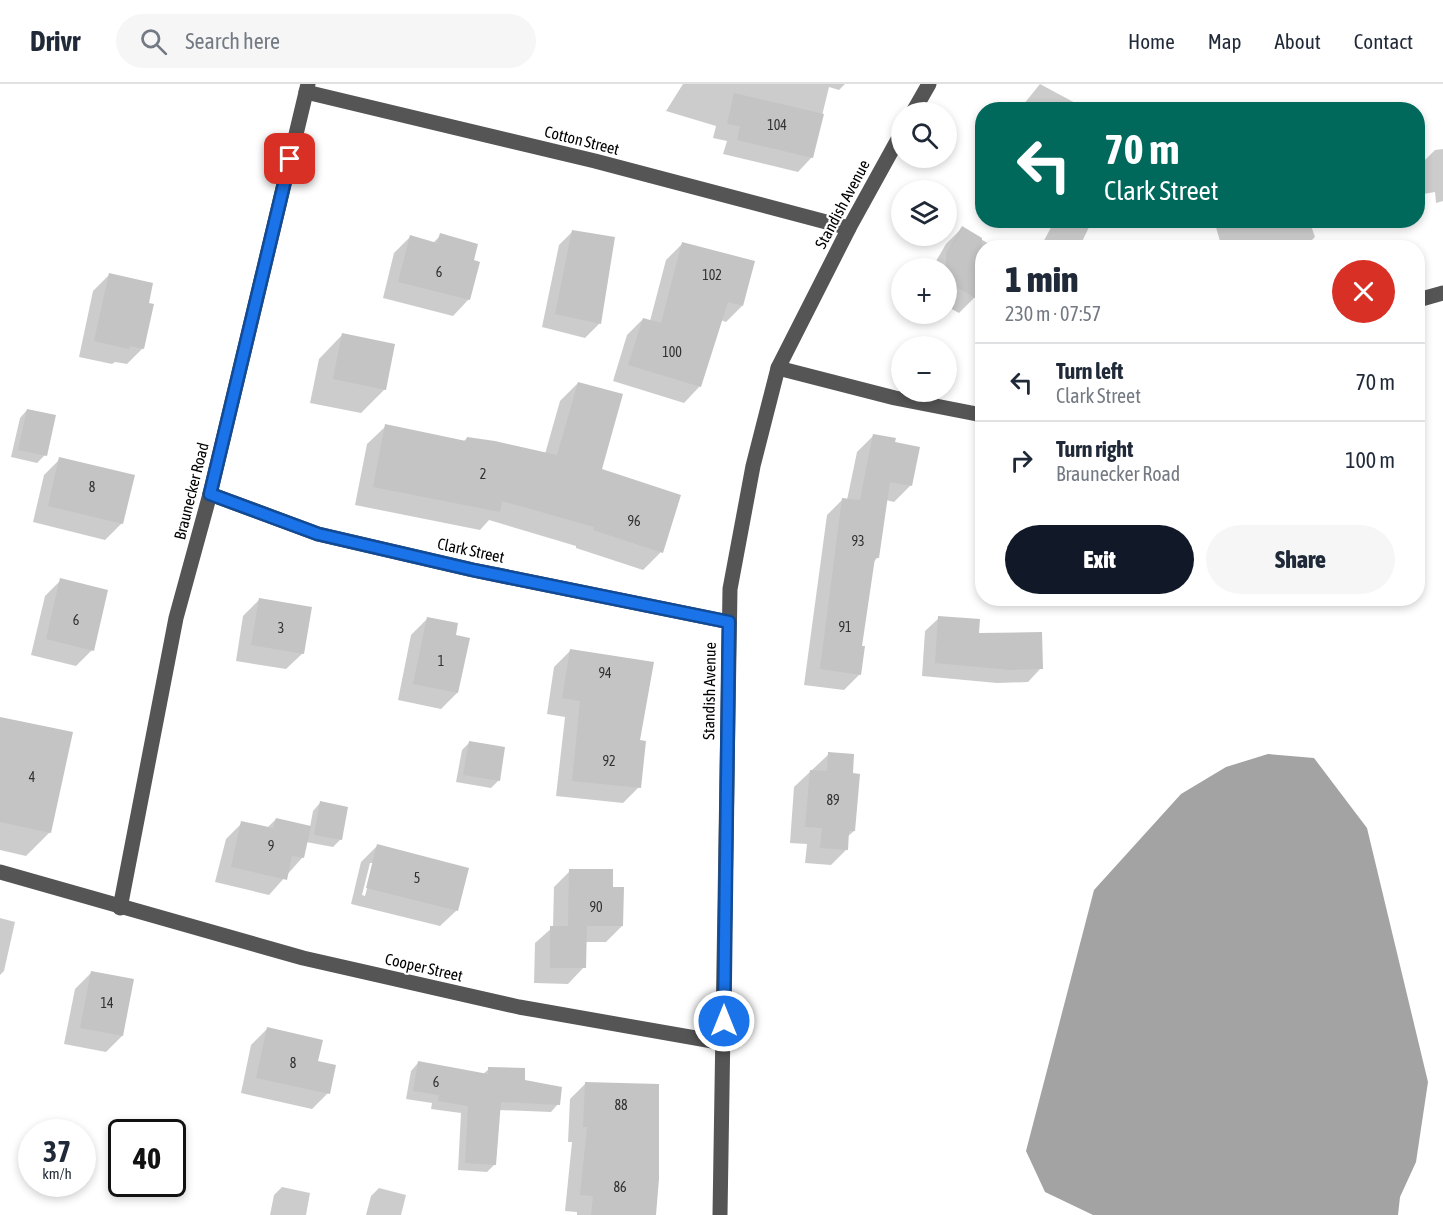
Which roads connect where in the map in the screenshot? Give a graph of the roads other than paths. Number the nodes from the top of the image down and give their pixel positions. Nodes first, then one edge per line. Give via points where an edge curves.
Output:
1 (929, 84) edge
2 (307, 88) edge
3 (919, 102) edge
4 (891, 152) edge
5 (849, 228) junction
6 (1443, 293) edge
7 (1425, 298) edge
8 (778, 368) junction
9 (975, 414) edge
10 (210, 494) junction
11 (729, 622) junction
12 (0, 872) edge
13 (120, 908) junction
14 (724, 1043) junction
15 (720, 1215) edge

1 - 3 street
2 - 5 street, Cotton Street
2 - 10 street, Braunecker Road
4 - 5 street, Standish Avenue
5 - 8 street, Standish Avenue
6 - 7 street
8 - 9 street
8 - 11 street, Standish Avenue via 753,466 730,589
10 - 11 street, Clark Street via 318,534
10 - 13 street, Braunecker Road via 176,618
11 - 14 street, Standish Avenue
12 - 13 street, Cooper Street
13 - 14 street, Cooper Street via 303,958 519,1007
14 - 15 street, Standish Avenue

